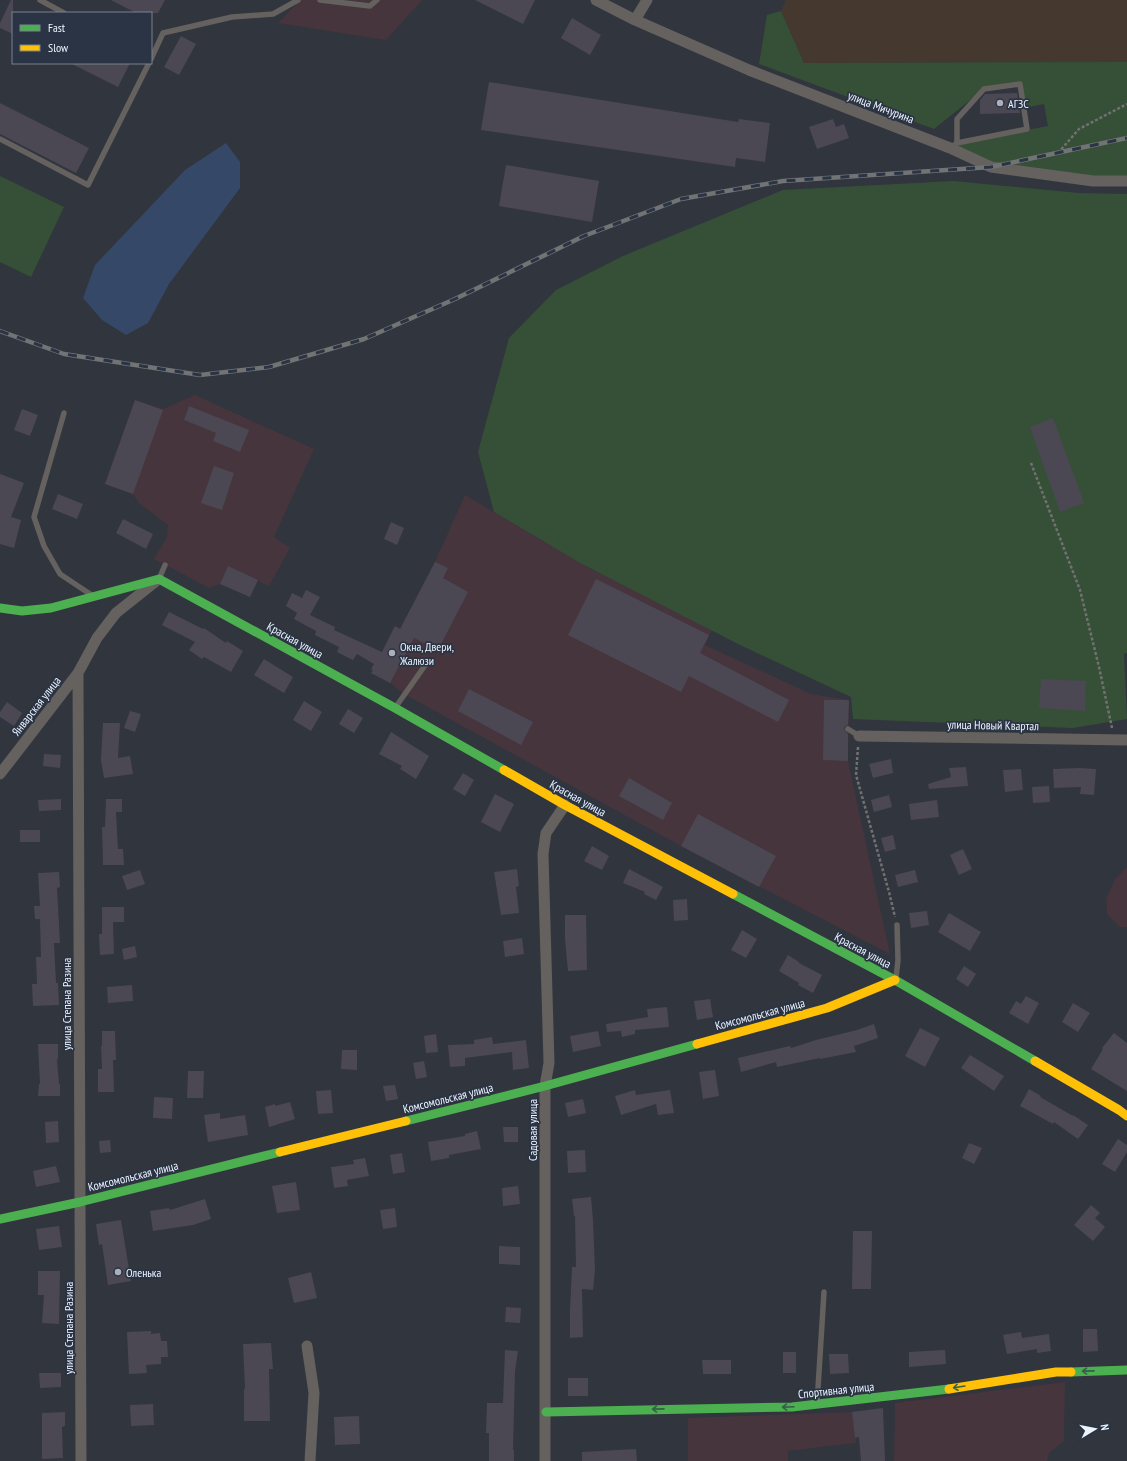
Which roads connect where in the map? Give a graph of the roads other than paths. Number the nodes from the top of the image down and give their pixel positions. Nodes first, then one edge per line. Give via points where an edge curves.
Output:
1 (40, 0) edge
2 (298, 0) edge
3 (320, 0) edge
4 (377, 0) edge
5 (596, 0) edge
6 (647, 0) edge
7 (62, 12) edge
8 (635, 20) junction
9 (152, 57) edge
10 (148, 64) edge
11 (0, 139) edge
12 (953, 146) junction
13 (1127, 181) edge
14 (64, 413) dead end
15 (165, 565) dead end
16 (159, 579) junction
17 (94, 597) junction
18 (0, 608) edge
19 (426, 664) dead end
20 (78, 673) junction
21 (395, 708) junction
22 (848, 729) dead end
23 (859, 736) joint
24 (1127, 740) edge
25 (0, 774) edge
26 (564, 805) junction
27 (897, 925) road end
28 (896, 980) junction
29 (545, 1086) junction
30 (1127, 1116) edge
31 (80, 1202) junction
32 (0, 1219) edge
33 (824, 1292) dead end
34 (307, 1346) dead end
35 (1127, 1370) edge
36 (817, 1404) junction
37 (546, 1412) junction
38 (81, 1461) edge
39 (310, 1461) edge
40 (546, 1461) edge

1 - 7 lane
2 - 9 lane via 273,14 232,17 164,33
3 - 4 lane via 370,6
5 - 8 street, улица Мичурина
6 - 8 street
8 - 12 street, улица Мичурина via 748,70
10 - 11 lane via 88,185
12 - 12 lane via 1027,129 1020,84 984,89 957,119
12 - 13 street, улица Мичурина via 991,167 1093,181
14 - 17 lane via 34,517 44,546 60,574
15 - 16 lane
16 - 17 street
16 - 20 street, улица Степана Разина via 116,613 97,638
16 - 21 street, Красная улица
17 - 18 street via 51,608 22,611
19 - 21 lane
20 - 25 street, Январская улица
20 - 31 street, улица Степана Разина
21 - 26 street, Красная улица
22 - 23 lane
23 - 24 street, улица Новый Квартал
26 - 28 street, Красная улица
26 - 29 street, Садовая улица via 546,833 543,854 549,1063
27 - 28 lane
28 - 29 street, Комсомольская улица via 827,1008
28 - 30 street, Красная улица
29 - 31 street, Комсомольская улица
29 - 37 street, Садовая улица
31 - 32 street, Комсомольская улица
31 - 38 street, улица Степана Разина
33 - 36 lane
34 - 39 street via 314,1393
35 -> 36 street, Спортивная улица via 1056,1372 947,1389
36 -> 37 street, Спортивная улица via 792,1407
37 - 40 street, Садовая улица

